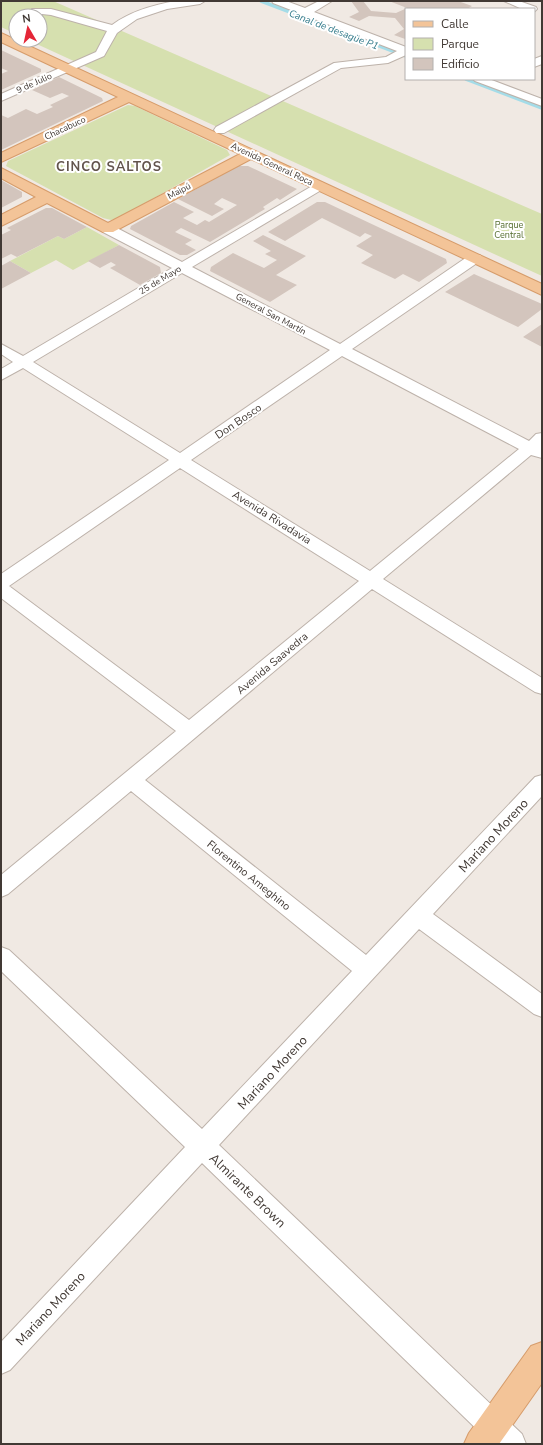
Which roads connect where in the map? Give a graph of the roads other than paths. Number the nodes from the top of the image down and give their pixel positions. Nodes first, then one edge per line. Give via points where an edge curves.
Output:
1 (200, 1) edge
2 (277, 1) edge
3 (327, 1) edge
4 (509, 1) edge
5 (526, 8) edge
6 (48, 11) edge
7 (305, 12) junction
8 (114, 30) junction
9 (88, 33) dead end
10 (1, 37) edge
11 (109, 41) junction
12 (403, 52) edge
13 (67, 68) junction
14 (482, 80) edge
15 (504, 80) edge
16 (495, 85) junction
17 (129, 97) junction
18 (1, 98) edge
19 (542, 103) edge
20 (220, 130) dead end
21 (250, 154) junction
22 (1, 158) edge
23 (1, 172) edge
24 (319, 186) junction
25 (47, 197) junction
26 (1, 220) edge
27 (108, 229) junction
28 (475, 258) junction
29 (183, 267) junction
30 (542, 290) edge
31 (1, 348) edge
32 (341, 350) junction
33 (23, 362) junction
34 (1, 375) edge
35 (538, 447) edge
36 (180, 460) junction
37 (372, 580) junction
38 (1, 583) edge
39 (1, 589) edge
40 (542, 687) edge
41 (190, 731) junction
42 (131, 780) junction
43 (542, 783) edge
44 (1, 888) edge
45 (418, 916) junction
46 (1, 957) edge
47 (368, 970) junction
48 (542, 1007) edge
49 (202, 1146) junction
50 (542, 1357) edge
51 (1, 1361) edge
52 (495, 1438) edge

1 - 8 street via 160,7 127,21
2 - 7 street
3 - 7 street
4 - 5 street
6 - 8 street
7 - 12 street
8 - 11 street, 9 de Julio
9 - 11 street via 99,35
10 - 13 main road, Avenida General Roca
11 - 13 street, 9 de Julio via 100,54
12 - 20 street via 388,60 338,65
13 - 17 main road, Avenida General Roca
13 - 18 street, 9 de Julio
14 - 16 street
15 - 16 street
16 - 19 street
17 - 21 main road, Avenida General Roca
17 - 22 main road, Chacabuco
21 - 24 main road, Avenida General Roca
21 - 27 main road, Maipú
23 - 25 main road, General San Martín
24 - 28 main road, Avenida General Roca
24 - 29 street, 25 de Mayo
25 - 26 main road
25 - 27 main road, General San Martín
27 - 29 street, General San Martín
28 - 30 main road, Avenida General Roca
28 - 32 street, Don Bosco
29 - 32 street, General San Martín
29 - 33 street, 25 de Mayo
31 - 33 street, Avenida Rivadavia
32 - 35 street, General San Martín
32 - 36 street, Don Bosco
33 - 34 street, 25 de Mayo
33 - 36 street, Avenida Rivadavia
35 - 37 street, Avenida Saavedra
36 - 37 street, Avenida Rivadavia
36 - 38 street, Don Bosco
37 - 40 street, Avenida Rivadavia
37 - 41 street, Avenida Saavedra
39 - 41 street
41 - 42 street, Avenida Saavedra
42 - 44 street, Avenida Saavedra
42 - 47 street, Florentino Ameghino
43 - 45 street, Mariano Moreno
45 - 47 street, Mariano Moreno
45 - 48 street
46 - 49 street, Almirante Brown
47 - 49 street, Mariano Moreno
49 - 51 street, Mariano Moreno
49 - 52 street, Almirante Brown
50 - 52 main road

